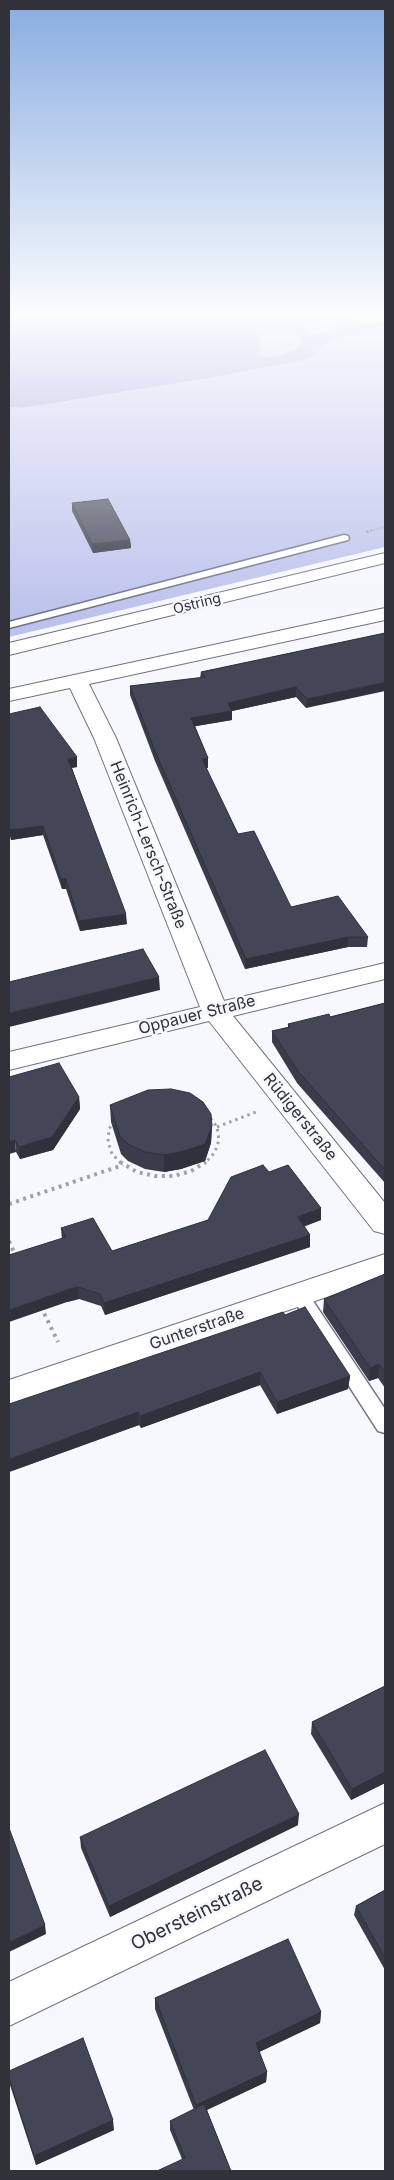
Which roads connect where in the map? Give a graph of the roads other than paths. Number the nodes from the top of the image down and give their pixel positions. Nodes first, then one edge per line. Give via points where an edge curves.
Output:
1 (344, 538) dead end
2 (385, 558) edge
3 (385, 614) edge
4 (9, 625) edge
5 (9, 649) edge
6 (77, 681) junction
7 (9, 695) edge
8 (385, 971) edge
9 (215, 1011) junction
10 (9, 1061) edge
11 (385, 1224) edge
12 (385, 1265) edge
13 (299, 1294) junction
14 (9, 1393) edge
15 (385, 1425) edge
16 (385, 1823) edge
17 (9, 2004) edge

1 - 4 lane
2 - 5 street, Ostring
3 - 6 street
6 - 7 street
6 - 9 street, Heinrich-Lersch-Straße via 105,738
8 - 9 street, Oppauer Straße
9 - 10 street, Oppauer Straße
9 - 11 street, Rüdigerstraße
12 - 13 street, Gunterstraße
13 - 14 street, Gunterstraße
13 - 15 lane
16 - 17 street, Obersteinstraße

